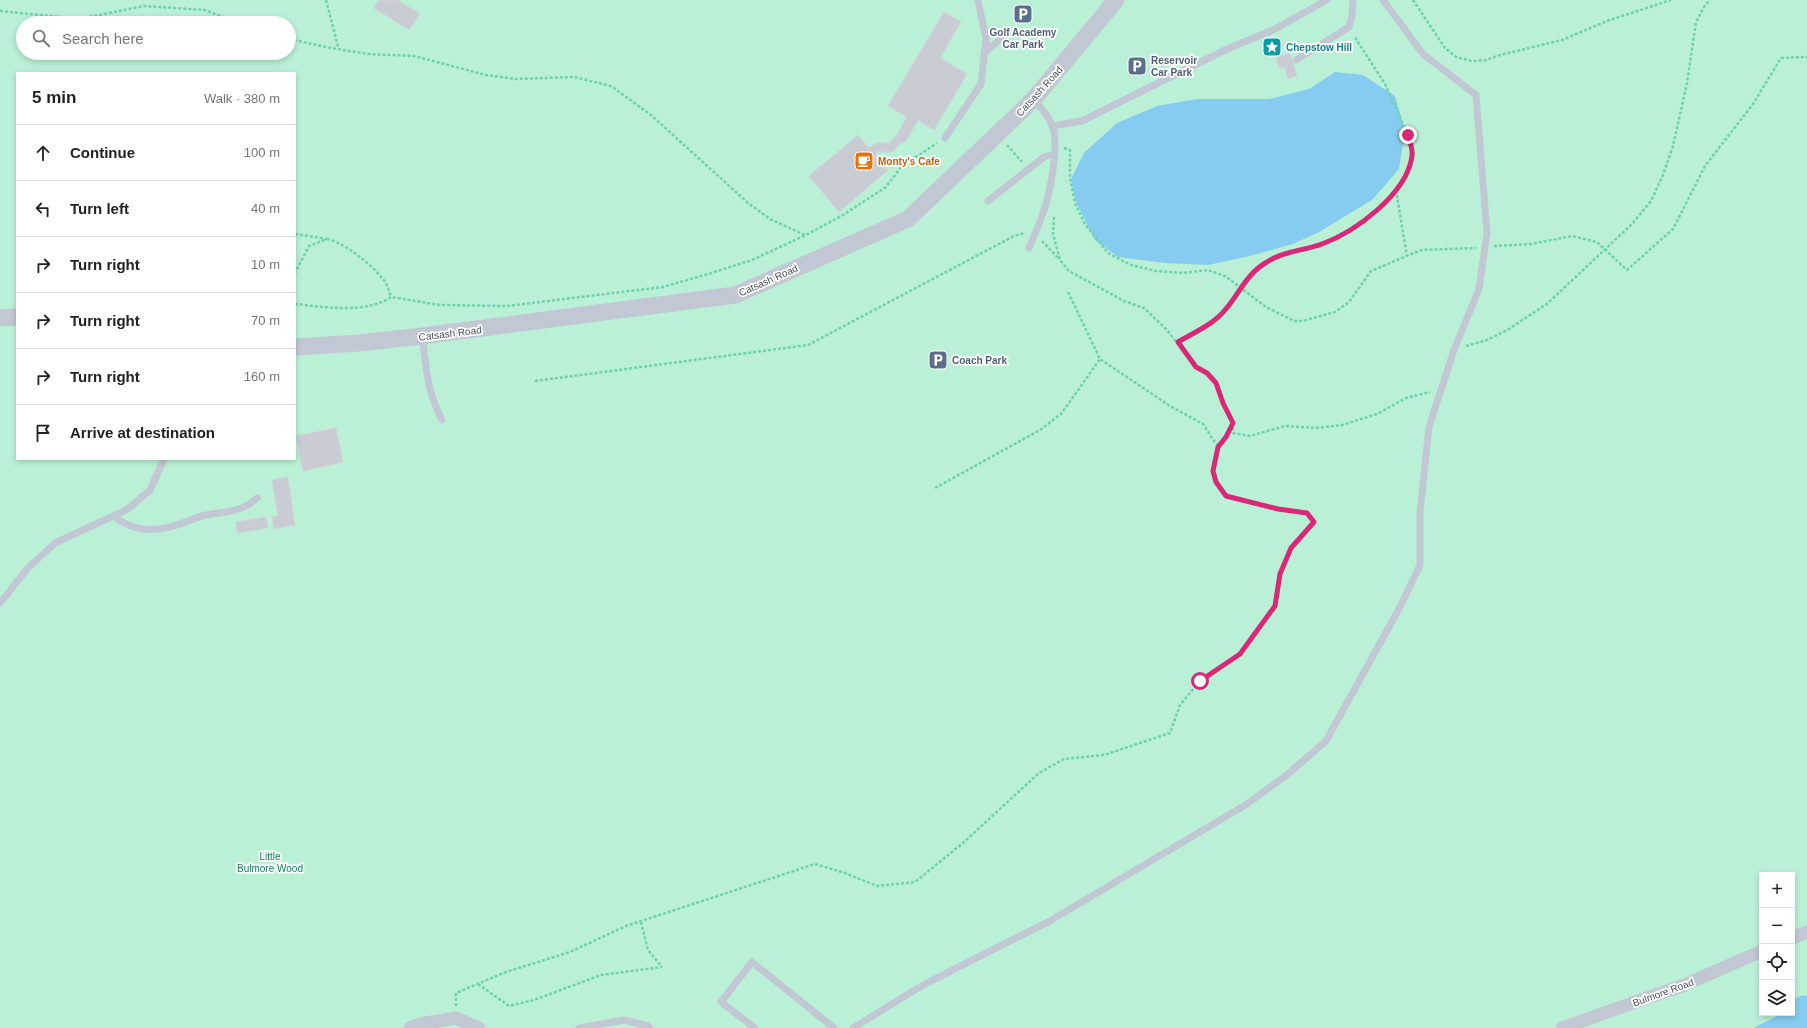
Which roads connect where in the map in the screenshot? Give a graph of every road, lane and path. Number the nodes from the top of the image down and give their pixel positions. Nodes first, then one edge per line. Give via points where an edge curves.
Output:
1 (326, 0) edge
2 (978, 0) edge
3 (1116, 0) edge
4 (1327, 0) edge
5 (1353, 0) edge
6 (1383, 0) edge
7 (1413, 0) edge
8 (1671, 0) edge
9 (1710, 0) edge
10 (0, 10) edge
11 (53, 16) edge
12 (94, 16) edge
13 (220, 16) edge
14 (1349, 27) junction
15 (1008, 34) dead end
16 (296, 41) edge
17 (339, 50) junction
18 (984, 53) junction
19 (1807, 56) edge
20 (1296, 60) dead end
21 (1033, 100) junction
22 (1052, 126) junction
23 (997, 134) junction
24 (945, 138) joint
25 (1055, 145) junction
26 (1054, 154) junction
27 (1028, 170) junction
28 (1396, 189) junction
29 (988, 201) dead end
30 (1054, 214) dead end
31 (296, 234) edge
32 (806, 235) junction
33 (1034, 237) junction
34 (327, 239) junction
35 (1485, 247) junction
36 (1029, 248) dead end
37 (1607, 249) junction
38 (1407, 256) junction
39 (1060, 260) junction
40 (296, 271) edge
41 (1239, 288) junction
42 (1068, 292) dead end
43 (391, 297) junction
44 (296, 304) edge
45 (16, 317) edge
46 (0, 318) edge
47 (422, 336) junction
48 (1178, 342) junction
49 (296, 347) edge
50 (1454, 350) junction
51 (1100, 359) junction
52 (535, 380) dead end
53 (1441, 390) junction
54 (442, 420) dead end
55 (1232, 427) junction
56 (1218, 447) junction
57 (164, 460) edge
58 (935, 488) dead end
59 (257, 498) dead end
60 (113, 516) junction
61 (0, 603) edge
62 (641, 922) junction
63 (1807, 932) edge
64 (1795, 937) edge
65 (1759, 953) edge
66 (478, 984) junction
67 (456, 1018) junction
68 (410, 1028) edge
69 (479, 1028) edge
70 (579, 1028) edge
71 (650, 1028) edge
72 (755, 1028) edge
73 (834, 1028) edge
74 (853, 1028) edge
75 (1562, 1028) edge

1 - 17 path
2 - 18 lane via 986,39
3 - 21 street, Catsash Road
4 - 22 lane via 1273,30 1228,49 1082,121
5 - 14 lane
6 - 35 lane via 1423,54 1476,95 1487,233
7 - 8 path via 1445,48 1456,57 1472,61 1486,60 1562,40
9 - 37 path via 1696,22 1687,84 1673,146 1663,175 1650,200 1632,224
10 - 11 path
12 - 13 path via 144,6 205,10
14 - 20 lane
14 - 28 path via 1385,84 1408,135 1412,155 1406,174
15 - 18 lane
16 - 17 path
17 - 32 path via 414,56 486,75 516,79 574,77 611,86 651,115 770,219
18 - 24 lane via 981,84
19 - 37 path via 1781,58 1753,104 1705,166 1673,229 1627,270
21 - 22 lane
21 - 23 street, Catsash Road
22 - 25 lane
23 - 27 path
23 - 47 street, Catsash Road via 908,219 735,295
24 - 32 path via 901,167 886,187
25 - 26 lane
25 - 41 path via 1070,150 1070,178 1075,203 1085,224 1108,253 1131,265 1156,271 1183,273 1208,270 1224,276
26 - 27 lane via 1044,157
26 - 33 lane via 1044,212
27 - 29 lane
28 - 38 path
28 - 41 path via 1376,211 1348,230 1322,244 1290,251 1267,262 1251,274
30 - 39 path via 1053,234
31 - 34 path
32 - 43 path via 752,260 663,287 507,306 440,306
33 - 36 lane
33 - 39 path via 1045,243
33 - 52 path via 1025,233 1014,236 808,345
34 - 40 path via 309,246
34 - 43 path via 338,242 376,271 387,285
35 - 37 path via 1531,244 1572,236 1597,242
35 - 38 path via 1421,250
35 - 50 lane via 1479,289
37 - 50 path via 1548,303 1509,329 1487,340
38 - 41 path via 1371,271 1349,302 1335,312 1303,321 1284,317
39 - 48 path via 1069,271 1104,292 1144,308
41 - 48 path via 1225,310
42 - 51 path
43 - 44 path via 381,304 342,308
45 - 46 street
47 - 49 street, Catsash Road via 360,344
47 - 54 lane via 431,394
48 - 55 path via 1196,367 1207,373 1216,383 1233,423
50 - 53 lane
51 - 56 path via 1170,406 1196,418
51 - 58 path via 1061,414 1040,430
53 - 55 path via 1406,398 1377,414 1342,425 1316,428 1285,426 1250,436 1233,433
53 - 74 lane via 1429,427 1420,512 1420,565 1400,607 1326,741 1288,774 1247,804 1048,922 923,985
55 - 56 path
56 - 62 path via 1213,471 1216,482 1226,496 1278,509 1307,513 1314,522 1291,548 1280,574 1275,606 1240,654 1200,681 1180,704 1170,732 1104,755 1064,760 1039,773 963,844 915,882 877,886 815,864
57 - 60 lane via 150,490 128,509
59 - 60 lane via 246,507 226,513 205,515 162,529 143,530 126,526
60 - 61 lane via 55,543 28,568
62 - 66 path via 626,926 570,952 506,972
62 - 66 path via 648,950 662,967 601,975 534,1000 509,1006
63 - 64 street
65 - 75 street, Bulmore Road via 1684,985
66 - 67 path via 456,993
67 - 68 street
67 - 69 street
70 - 71 lane via 624,1020
72 - 73 lane via 721,1002 752,962

